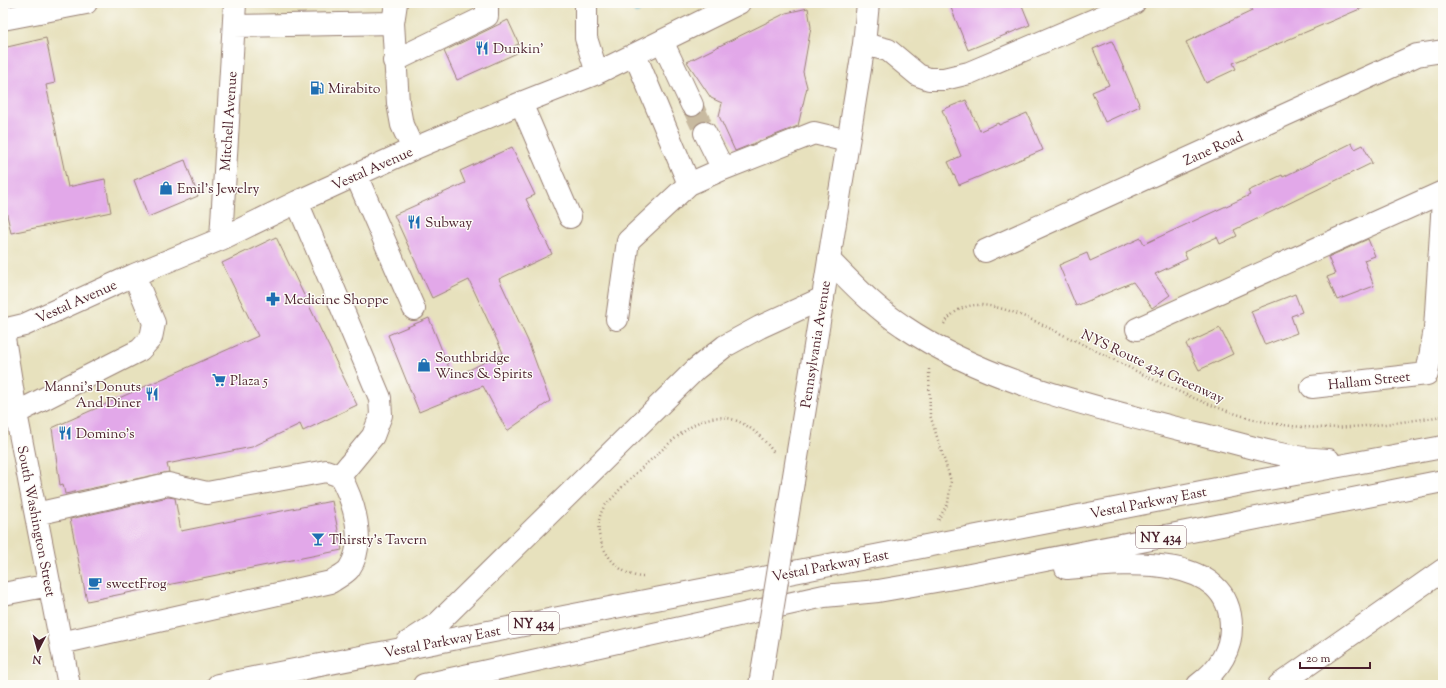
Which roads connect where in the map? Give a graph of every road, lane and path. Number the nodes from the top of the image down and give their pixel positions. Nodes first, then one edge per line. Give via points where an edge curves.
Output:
1 (86, 3) edge
2 (235, 3) edge
3 (487, 3) edge
4 (586, 3) edge
5 (739, 3) edge
6 (868, 3) edge
7 (1134, 3) edge
8 (394, 13) edge
9 (3, 19) edge
10 (234, 26) junction
11 (662, 41) junction
12 (864, 44) junction
13 (1443, 51) edge
14 (635, 55) junction
15 (394, 61) junction
16 (597, 73) junction
17 (521, 103) junction
18 (656, 106) junction
19 (705, 133) tunnel mouth
20 (848, 141) junction
21 (413, 149) junction
22 (723, 169) junction
23 (356, 176) junction
24 (689, 184) junction
25 (1443, 192) edge
26 (1443, 200) edge
27 (297, 202) junction
28 (570, 217) dead end
29 (220, 239) junction
30 (985, 251) dead end
31 (829, 260) junction
32 (134, 275) junction
33 (823, 298) junction
34 (414, 309) dead end
35 (617, 319) dead end
36 (941, 328) dead end
37 (1137, 329) dead end
38 (3, 331) edge
39 (1312, 386) dead end
40 (16, 413) junction
41 (1443, 416) edge
42 (1443, 447) edge
43 (1408, 454) junction
44 (340, 476) junction
45 (1443, 481) edge
46 (36, 514) junction
47 (1443, 570) edge
48 (965, 576) junction
49 (50, 585) junction
50 (3, 594) edge
51 (61, 643) junction
52 (387, 652) junction
53 (70, 685) edge
54 (218, 685) edge
55 (424, 685) edge
56 (760, 685) edge
57 (1198, 685) edge
58 (1279, 685) edge

1 - 9 main road
2 - 10 main road, Mitchell Avenue
3 - 15 main road via 487,16
4 - 16 main road via 586,38
5 - 11 main road, Vestal Avenue
6 - 12 main road, Pennsylvania Avenue
7 - 12 main road via 969,73 944,79 929,79 918,75 888,50
8 - 10 main road
8 - 15 main road
10 - 29 main road, Mitchell Avenue
11 - 14 main road, Vestal Avenue
11 - 18 main road via 689,99
12 - 20 main road, Pennsylvania Avenue
13 - 30 main road, Zane Road via 1417,55
14 - 16 main road, Vestal Avenue
14 - 18 main road
15 - 21 main road via 402,125
16 - 17 main road, Vestal Avenue
17 - 21 main road, Vestal Avenue
17 - 28 main road
18 - 24 main road
19 - 22 main road
20 - 22 main road via 814,133
20 - 31 main road, Pennsylvania Avenue
21 - 23 main road, Vestal Avenue
22 - 24 main road
23 - 27 main road, Vestal Avenue
23 - 34 main road
24 - 35 main road via 628,241
25 - 37 main road
26 - 39 main road, Hallam Street via 1435,329 1427,374
27 - 29 main road, Vestal Avenue
27 - 44 main road via 380,398 381,415 373,436
29 - 32 main road, Vestal Avenue
31 - 33 main road, Pennsylvania Avenue
31 - 43 main road via 872,303 902,326 942,350 1018,383 1113,412 1292,456 1333,460
32 - 38 main road, Vestal Avenue via 24,325
32 - 40 main road via 154,323 148,342 140,350
33 - 52 main road via 739,338 696,369 438,623 415,639
33 - 56 main road, Pennsylvania Avenue, bridge
36 - 41 path, NYS Route 434 Greenway via 951,314 965,306 982,305 1020,314 1209,406 1258,420 1310,427 1388,424
38 - 40 main road, South Washington Street
40 - 46 main road, South Washington Street
42 - 43 main road, Vestal Parkway East / NY 434
43 - 52 main road, Vestal Parkway East / NY 434 via 1252,482
44 - 46 main road via 326,471 207,493 168,484
44 - 51 main road via 348,491 357,529 357,549 348,569 331,582
45 - 48 main road, NY 434
46 - 49 main road, South Washington Street
47 - 58 main road
48 - 55 main road, NY 434 via 878,591 824,596
48 - 57 main road via 1133,564 1176,568 1202,577 1224,598 1231,618 1231,633 1228,648 1221,662
49 - 50 main road
49 - 51 main road, South Washington Street
51 - 53 main road, South Washington Street
52 - 54 main road, Vestal Parkway East / NY 434

